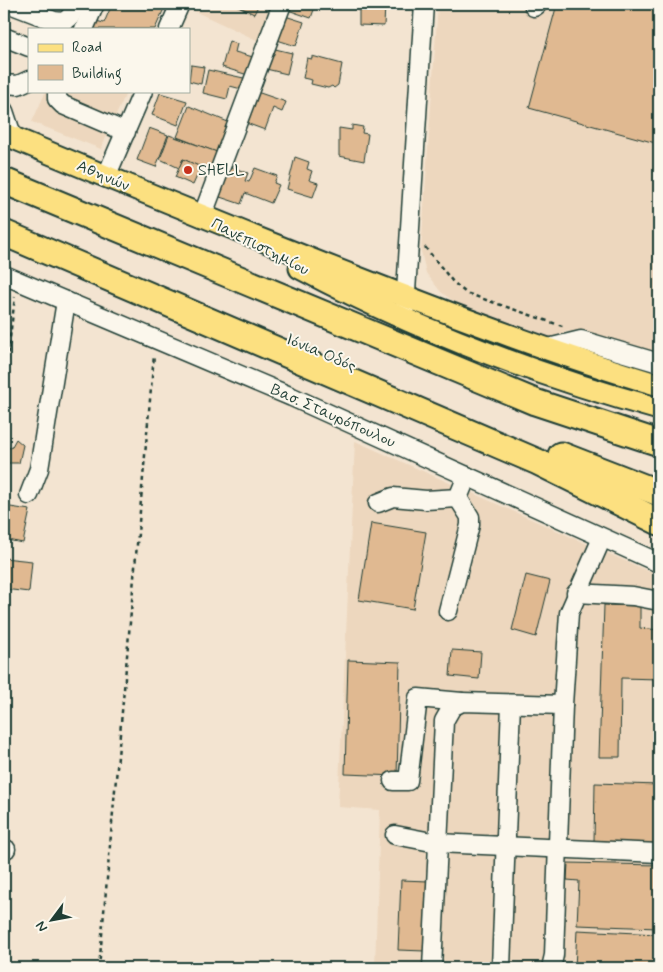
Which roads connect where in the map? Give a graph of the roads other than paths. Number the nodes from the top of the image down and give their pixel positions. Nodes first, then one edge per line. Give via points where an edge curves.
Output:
1 (10, 4) edge
2 (77, 4) edge
3 (95, 4) edge
4 (180, 4) edge
5 (282, 4) edge
6 (424, 4) edge
7 (52, 25) edge
8 (84, 28) edge
9 (170, 28) edge
10 (4, 37) edge
11 (28, 47) edge
12 (28, 80) edge
13 (4, 86) edge
14 (57, 92) edge
15 (143, 92) edge
16 (4, 111) edge
17 (126, 132) junction
18 (8, 136) edge
19 (106, 177) junction
20 (4, 181) edge
21 (202, 217) junction
22 (4, 218) edge
23 (4, 233) edge
24 (11, 278) edge
25 (406, 296) junction
26 (66, 301) junction
27 (404, 319) junction
28 (544, 349) junction
29 (659, 363) edge
30 (659, 385) edge
31 (659, 408) edge
32 (659, 443) edge
33 (538, 462) junction
34 (467, 476) junction
35 (649, 489) edge
36 (29, 495) dead end
37 (458, 498) junction
38 (378, 503) dead end
39 (659, 504) edge
40 (659, 522) edge
41 (602, 538) junction
42 (659, 563) edge
43 (576, 593) junction
44 (659, 601) edge
45 (448, 611) dead end
46 (462, 702) junction
47 (510, 704) junction
48 (563, 705) junction
49 (393, 781) dead end
50 (395, 835) dead end
51 (437, 843) junction
52 (506, 846) junction
53 (558, 849) junction
54 (659, 854) edge
55 (432, 968) edge
56 (501, 968) edge
57 (551, 968) edge

1 - 7 street
2 - 7 street via 70,17
3 - 8 street
4 - 9 street
5 - 21 street
6 - 25 street
10 - 11 street
12 - 13 street
14 - 17 street via 57,98 63,105
15 - 17 street
16 - 18 street
17 - 19 street
18 - 19 main road, Αθηνών
19 - 21 main road, Αθηνών
20 - 32 highway via 535,402
21 - 25 main road, Πανεπιστημίου
21 - 27 main road, Πανεπιστημίου
22 - 35 highway, Ιόνια Οδός via 594,470
23 - 33 highway, Ιόνια Οδός
24 - 26 street, Βασ. Σταυρόπουλου
25 - 27 street
25 - 28 main road, Πανεπιστημίου
26 - 34 street, Βασ. Σταυρόπουλου
26 - 36 street via 40,469
27 - 31 main road, Πανεπιστημίου via 544,372
28 - 29 street via 581,340
28 - 30 main road, Πανεπιστημίου
33 - 39 highway via 608,482
33 - 40 highway
34 - 37 street
34 - 41 street, Βασ. Σταυρόπουλου
37 - 38 street via 393,497
37 - 45 street via 470,517 470,525
41 - 42 street, Βασ. Σταυρόπουλου
41 - 43 street
43 - 44 street via 634,596
43 - 48 street via 569,613
46 - 47 street
46 - 49 street via 418,698 408,781
46 - 51 street via 452,707 444,722
47 - 48 street
47 - 52 street
48 - 53 street
50 - 51 street
51 - 52 street
51 - 55 street
52 - 53 street
52 - 56 street
53 - 54 street
53 - 57 street

